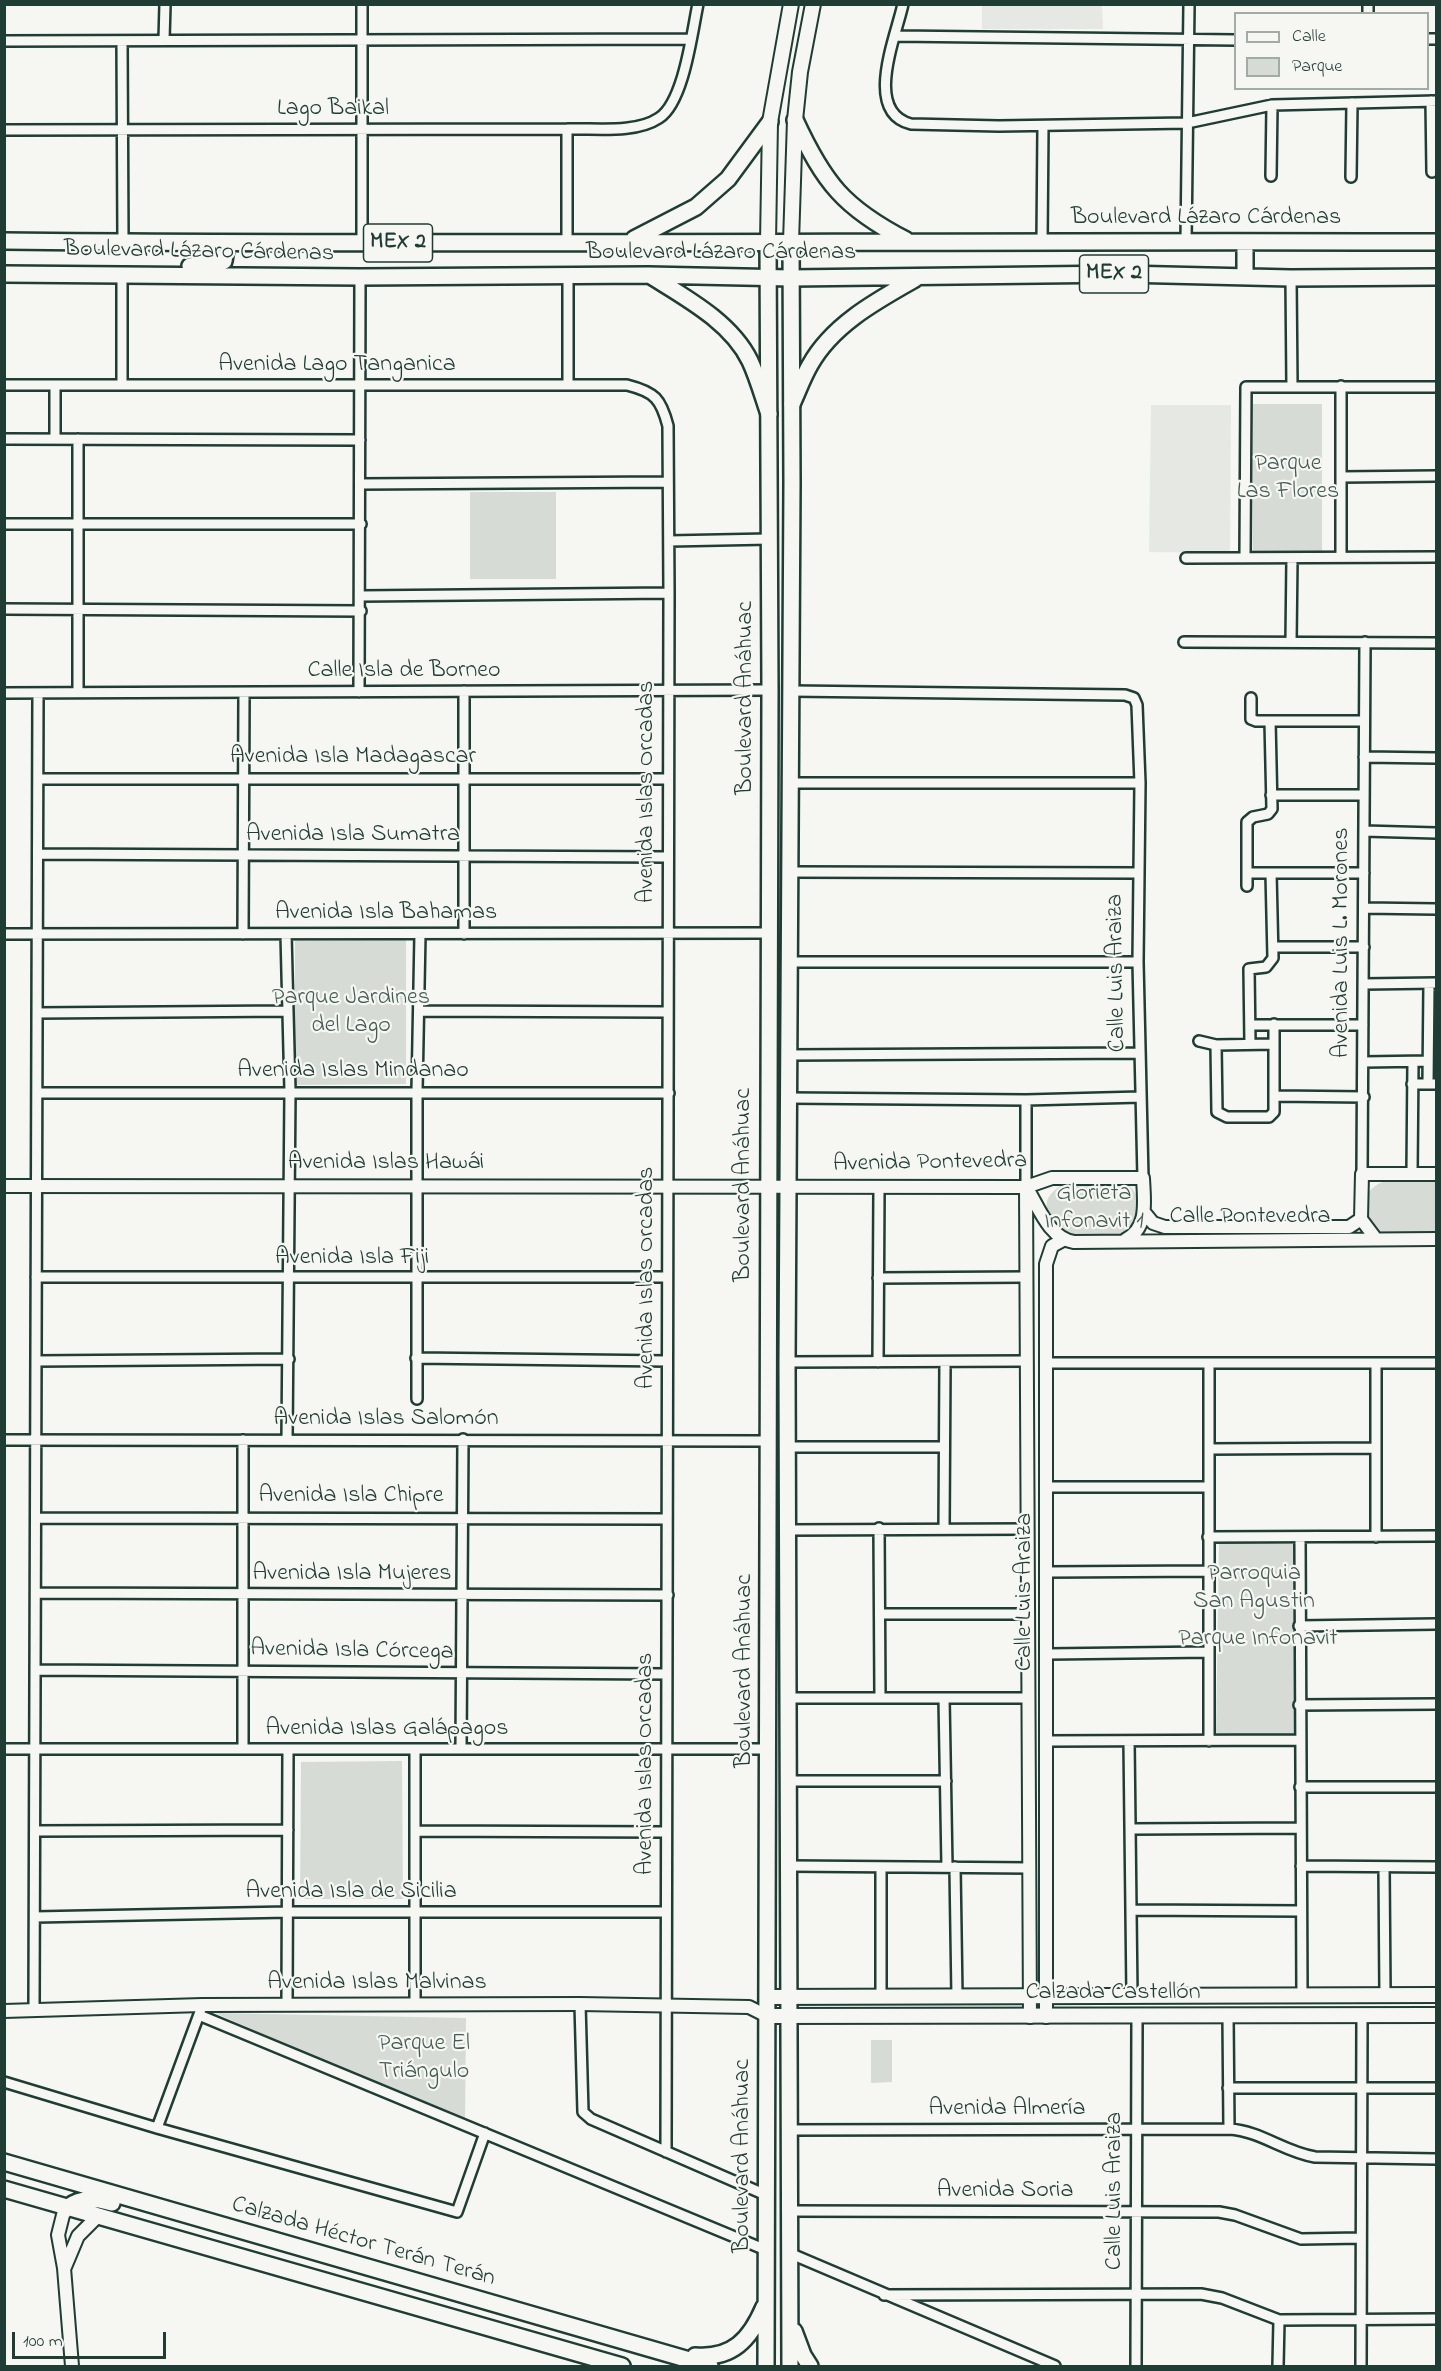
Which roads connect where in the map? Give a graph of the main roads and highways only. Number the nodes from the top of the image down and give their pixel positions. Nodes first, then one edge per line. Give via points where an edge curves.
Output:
1 (791, 4) edge
2 (813, 4) edge
3 (795, 120) junction
4 (770, 122) junction
5 (4, 241) edge
6 (629, 241) junction
7 (768, 242) junction
8 (791, 242) junction
9 (909, 242) junction
10 (1245, 242) junction
11 (1437, 242) edge
12 (226, 244) junction
13 (4, 274) edge
14 (146, 274) junction
15 (648, 275) junction
16 (1245, 275) junction
17 (768, 277) junction
18 (791, 278) junction
19 (917, 278) junction
20 (1437, 278) edge
21 (792, 404) junction
22 (769, 414) junction
23 (1437, 1995) edge
24 (767, 1997) junction
25 (790, 1997) junction
26 (1437, 2015) edge
27 (767, 2016) junction
28 (790, 2016) junction
29 (7, 2165) edge
30 (4, 2189) edge
31 (69, 2207) junction
32 (159, 2207) junction
33 (766, 2301) junction
34 (790, 2318) junction
35 (665, 2353) junction
36 (588, 2362) edge
37 (622, 2367) edge
38 (710, 2367) edge
39 (766, 2367) edge
40 (790, 2367) edge
41 (810, 2367) edge

1 - 4 main road, Boulevard Anáhuac
2 - 3 main road, Boulevard Anáhuac
3 - 8 main road, Boulevard Anáhuac
3 - 9 main road via 817,167 845,201 869,220
4 - 6 main road via 728,179 696,207
4 - 7 main road, Boulevard Anáhuac
5 - 12 main road, Boulevard Lázaro Cárdenas / MEX 2
6 - 7 main road, Boulevard Lázaro Cárdenas / MEX 2
6 - 12 main road, Boulevard Lázaro Cárdenas / MEX 2
7 - 8 main road, Boulevard Lázaro Cárdenas / MEX 2
7 - 17 main road, Boulevard Anáhuac
8 - 9 main road, Boulevard Lázaro Cárdenas / MEX 2
8 - 18 main road, Boulevard Anáhuac
9 - 10 main road, Boulevard Lázaro Cárdenas / MEX 2
10 - 11 main road, Boulevard Lázaro Cárdenas / MEX 2
10 - 16 main road
12 - 14 main road via 226,258 222,262
13 - 14 main road, Boulevard Lázaro Cárdenas / MEX 2
14 - 15 main road, Boulevard Lázaro Cárdenas / MEX 2
15 - 17 main road, Boulevard Lázaro Cárdenas / MEX 2
15 - 22 main road via 692,302 739,346 749,360
16 - 19 main road, Boulevard Lázaro Cárdenas / MEX 2
16 - 20 main road, Boulevard Lázaro Cárdenas / MEX 2
17 - 18 main road, Boulevard Lázaro Cárdenas / MEX 2
17 - 22 main road, Boulevard Anáhuac
18 - 19 main road, Boulevard Lázaro Cárdenas / MEX 2
18 - 21 main road, Boulevard Anáhuac
19 - 21 main road via 869,305 837,332 810,364
21 - 25 main road, Boulevard Anáhuac via 787,1362
22 - 24 main road, Boulevard Anáhuac
23 - 25 main road, Calzada Castellón
24 - 25 main road, Calzada Castellón
24 - 27 main road, Boulevard Anáhuac
25 - 28 main road, Boulevard Anáhuac
26 - 28 main road, Calzada Castellón
27 - 28 main road, Calzada Castellón
27 - 33 main road, Boulevard Anáhuac
28 - 34 main road, Boulevard Anáhuac
29 - 32 main road, Calzada Héctor Terán Terán
30 - 31 main road, Calzada Héctor Terán Terán
31 - 32 main road via 89,2199 135,2208
31 - 36 main road, Calzada Héctor Terán Terán
32 - 35 main road, Calzada Héctor Terán Terán
33 - 35 main road via 751,2331 725,2354 709,2357
33 - 39 main road, Boulevard Anáhuac
34 - 40 main road, Boulevard Anáhuac
34 - 41 main road
35 - 38 main road, Calzada Héctor Terán Terán
36 - 37 main road, Calzada Héctor Terán Terán

